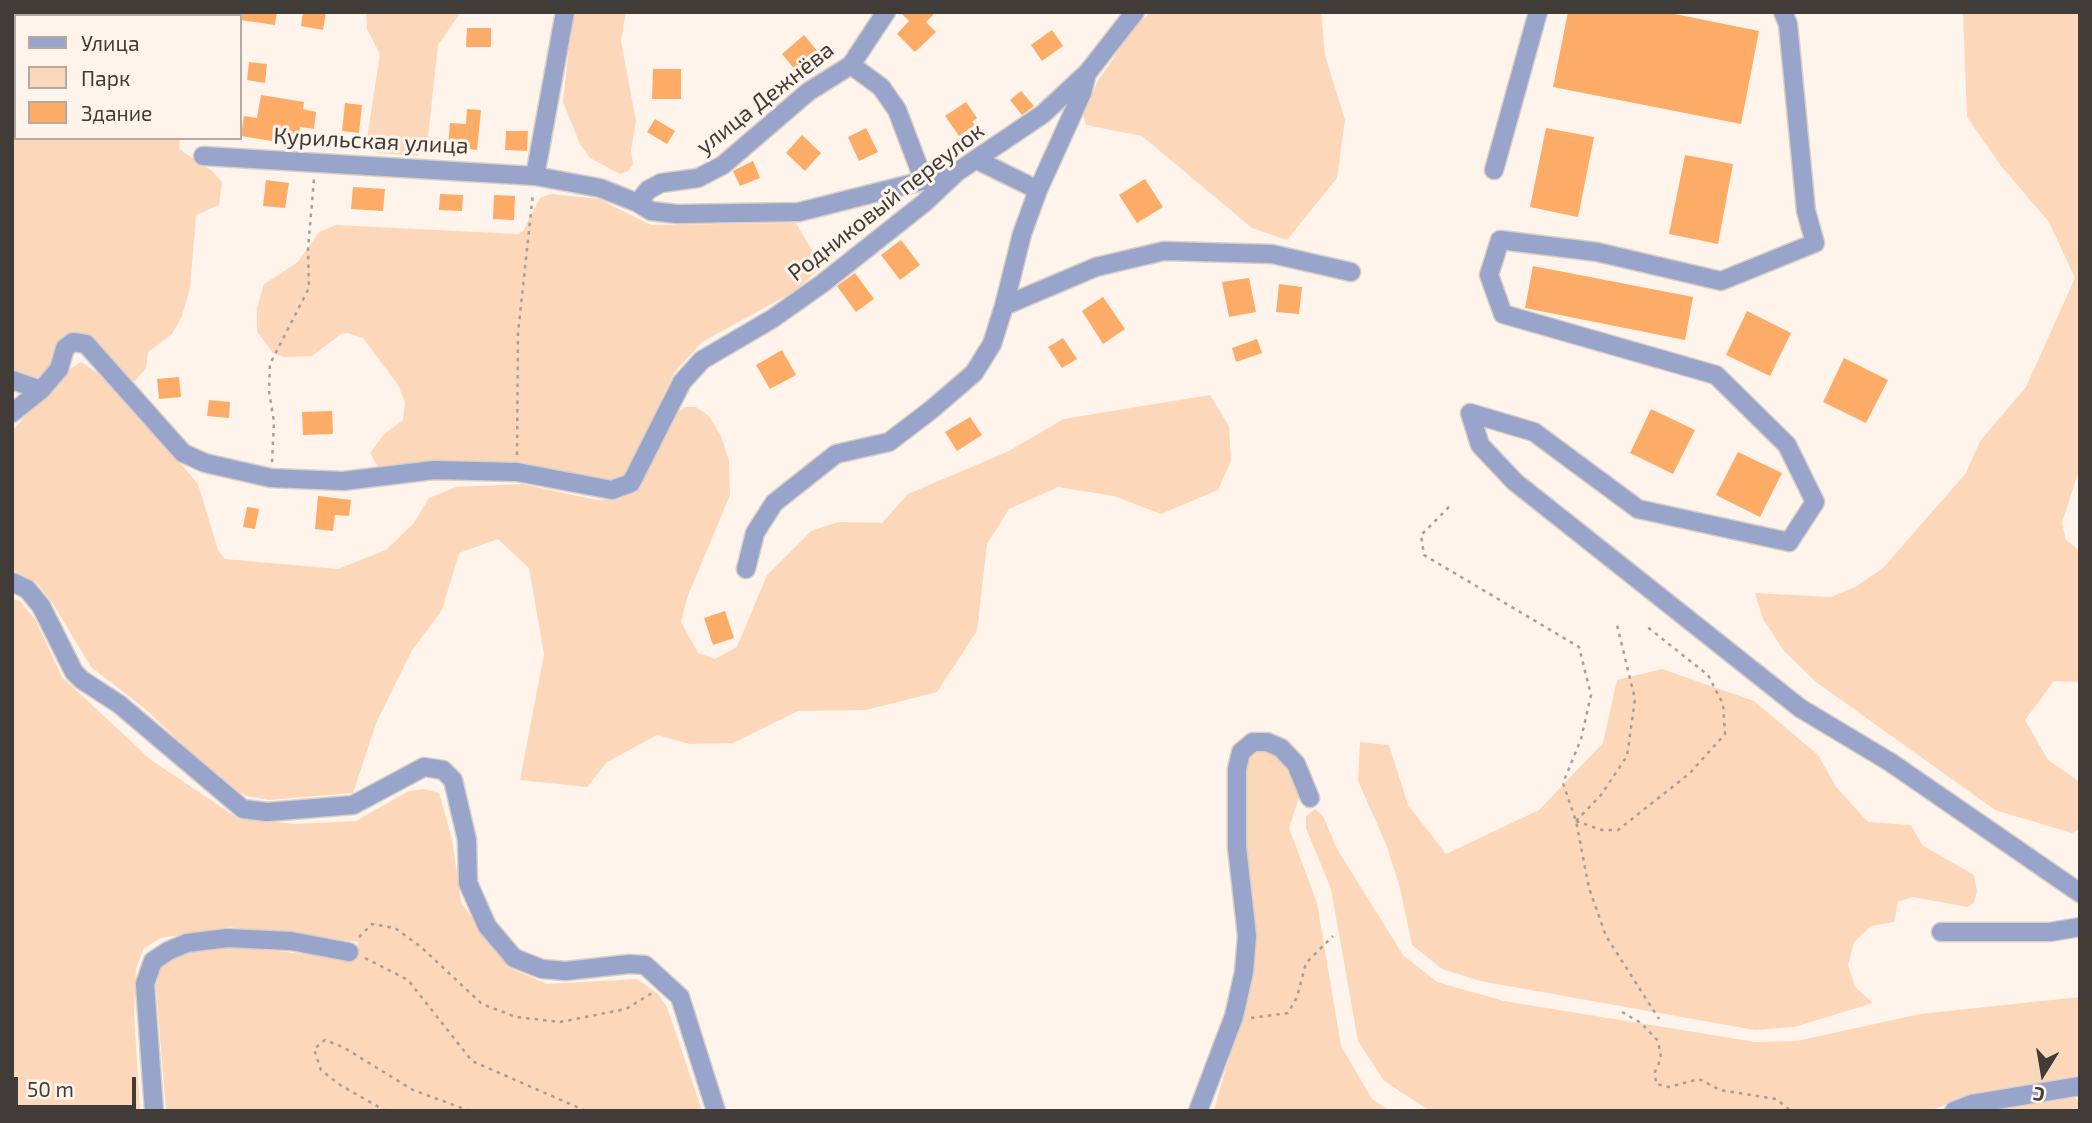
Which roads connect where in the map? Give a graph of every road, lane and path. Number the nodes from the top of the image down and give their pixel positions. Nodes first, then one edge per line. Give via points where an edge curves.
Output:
1 (565, 12) edge
2 (886, 12) edge
3 (1135, 12) edge
4 (1538, 12) edge
5 (1783, 12) edge
6 (851, 65) junction
7 (1088, 72) junction
8 (203, 156) dead end
9 (977, 160) junction
10 (315, 161) junction
11 (1494, 170) dead end
12 (957, 172) junction
13 (535, 176) junction
14 (924, 181) junction
15 (1038, 190) junction
16 (638, 202) junction
17 (1351, 272) dead end
18 (1004, 306) junction
19 (12, 380) edge
20 (41, 390) junction
21 (12, 413) edge
22 (517, 472) junction
23 (271, 478) junction
24 (1449, 507) dead end
25 (746, 569) dead end
26 (12, 582) edge
27 (1617, 625) dead end
28 (1646, 626) dead end
29 (1310, 797) dead end
30 (1576, 821) junction
31 (2080, 893) edge
32 (2080, 928) edge
33 (1941, 932) dead end
34 (1333, 936) dead end
35 (349, 952) junction
36 (666, 983) junction
37 (1622, 1012) dead end
38 (1234, 1016) junction
39 (1659, 1018) dead end
40 (2080, 1086) edge
41 (154, 1111) edge
42 (386, 1111) edge
43 (470, 1111) edge
44 (586, 1111) edge
45 (716, 1111) edge
46 (1198, 1111) edge
47 (1791, 1111) edge
48 (1954, 1111) edge

1 - 13 street
2 - 6 street, улица Дежнёва
3 - 7 street, Родниковый переулок
4 - 11 street
5 - 31 street via 1788,24 1806,211 1815,243 1721,281 1597,252 1500,240 1489,275 1503,314 1716,375 1787,444 1815,502 1790,542 1638,509 1534,432 1471,413 1480,446 1515,482 1800,708 1889,762
6 - 14 street via 881,87 897,110
6 - 16 street, улица Дежнёва via 808,92 723,164 698,178 661,183
7 - 9 street, Родниковый переулок via 1044,114
7 - 15 street
8 - 10 street, Курильская улица
9 - 12 street, Родниковый переулок
9 - 15 street
10 - 13 street, Курильская улица
10 - 23 path via 309,288 270,363
12 - 14 street
12 - 22 street, Родниковый переулок via 823,283 702,359 682,382 631,483 612,490
13 - 16 street via 600,188
13 - 22 path via 518,333
14 - 16 street via 799,212 677,214 652,211
15 - 18 street
17 - 18 street via 1272,254 1164,251 1096,267
18 - 25 street via 992,344 974,373 889,442 836,454 774,503 755,533
19 - 20 street
20 - 21 street
20 - 23 street, Родниковый переулок via 59,369 65,348 73,342 86,344 183,453 205,463
22 - 23 street, Родниковый переулок via 434,470 343,481
24 - 30 path via 1421,535 1424,555 1579,647 1591,695 1581,739 1563,783
26 - 36 street via 27,589 41,606 74,672 243,809 267,812 353,805 424,767 443,770 453,780 467,840 468,883 487,926 513,958 542,969 566,971 645,965
27 - 30 path via 1635,699 1627,756 1601,795
28 - 30 path via 1708,675 1723,704 1725,734 1690,773 1618,830
29 - 38 street via 1296,764 1281,748 1253,742 1241,752 1237,847 1247,936
30 - 39 path via 1589,888 1605,936
32 - 33 street
34 - 38 path via 1306,963 1288,1013
35 - 36 path via 372,924 395,928 482,1004 516,1017 559,1022 625,1009
35 - 41 street via 291,941 227,938 187,943 153,961 145,984
35 - 44 path via 408,980 471,1061
36 - 45 street via 680,997
37 - 47 path via 1658,1041 1661,1058 1656,1084 1669,1087 1699,1079 1720,1090 1776,1098
38 - 46 street
40 - 48 street via 1996,1099
42 - 43 path via 321,1069 314,1049 325,1040 343,1047 413,1090

